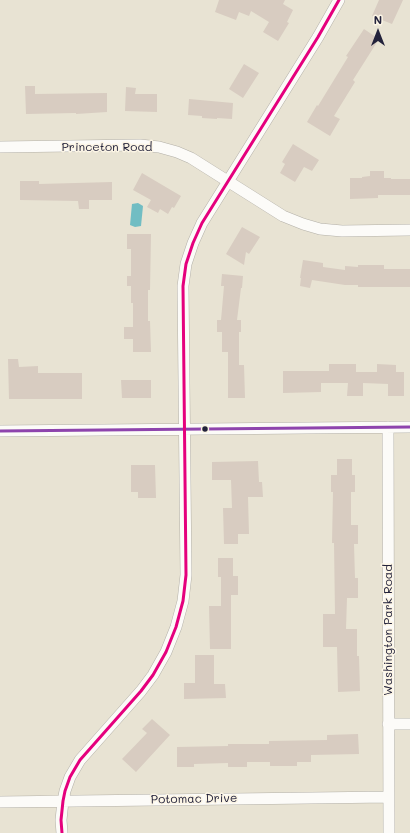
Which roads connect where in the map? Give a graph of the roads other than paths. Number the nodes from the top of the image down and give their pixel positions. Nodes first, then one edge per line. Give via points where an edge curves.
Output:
1 (339, 0) edge
2 (0, 147) edge
3 (228, 181) junction
4 (410, 230) edge
5 (388, 427) junction
6 (410, 427) edge
7 (184, 429) junction
8 (0, 431) edge
9 (388, 724) junction
10 (410, 724) edge
11 (389, 797) junction
12 (63, 801) junction
13 (0, 802) edge
14 (62, 833) edge
15 (389, 833) edge

1 - 3 street
2 - 3 street, Princeton Road via 159,147 191,158
3 - 4 street, Princeton Road via 283,216 320,229
3 - 7 street via 202,223 192,243 186,264 183,286
5 - 6 street
5 - 7 street
5 - 9 street, Washington Park Road
7 - 8 street
7 - 12 street via 186,575 176,627 153,675 80,760 70,777
9 - 10 street
9 - 11 street, Washington Park Road
11 - 12 street, Potomac Drive
11 - 15 street, Washington Park Road
12 - 13 street, Potomac Drive
12 - 14 street

